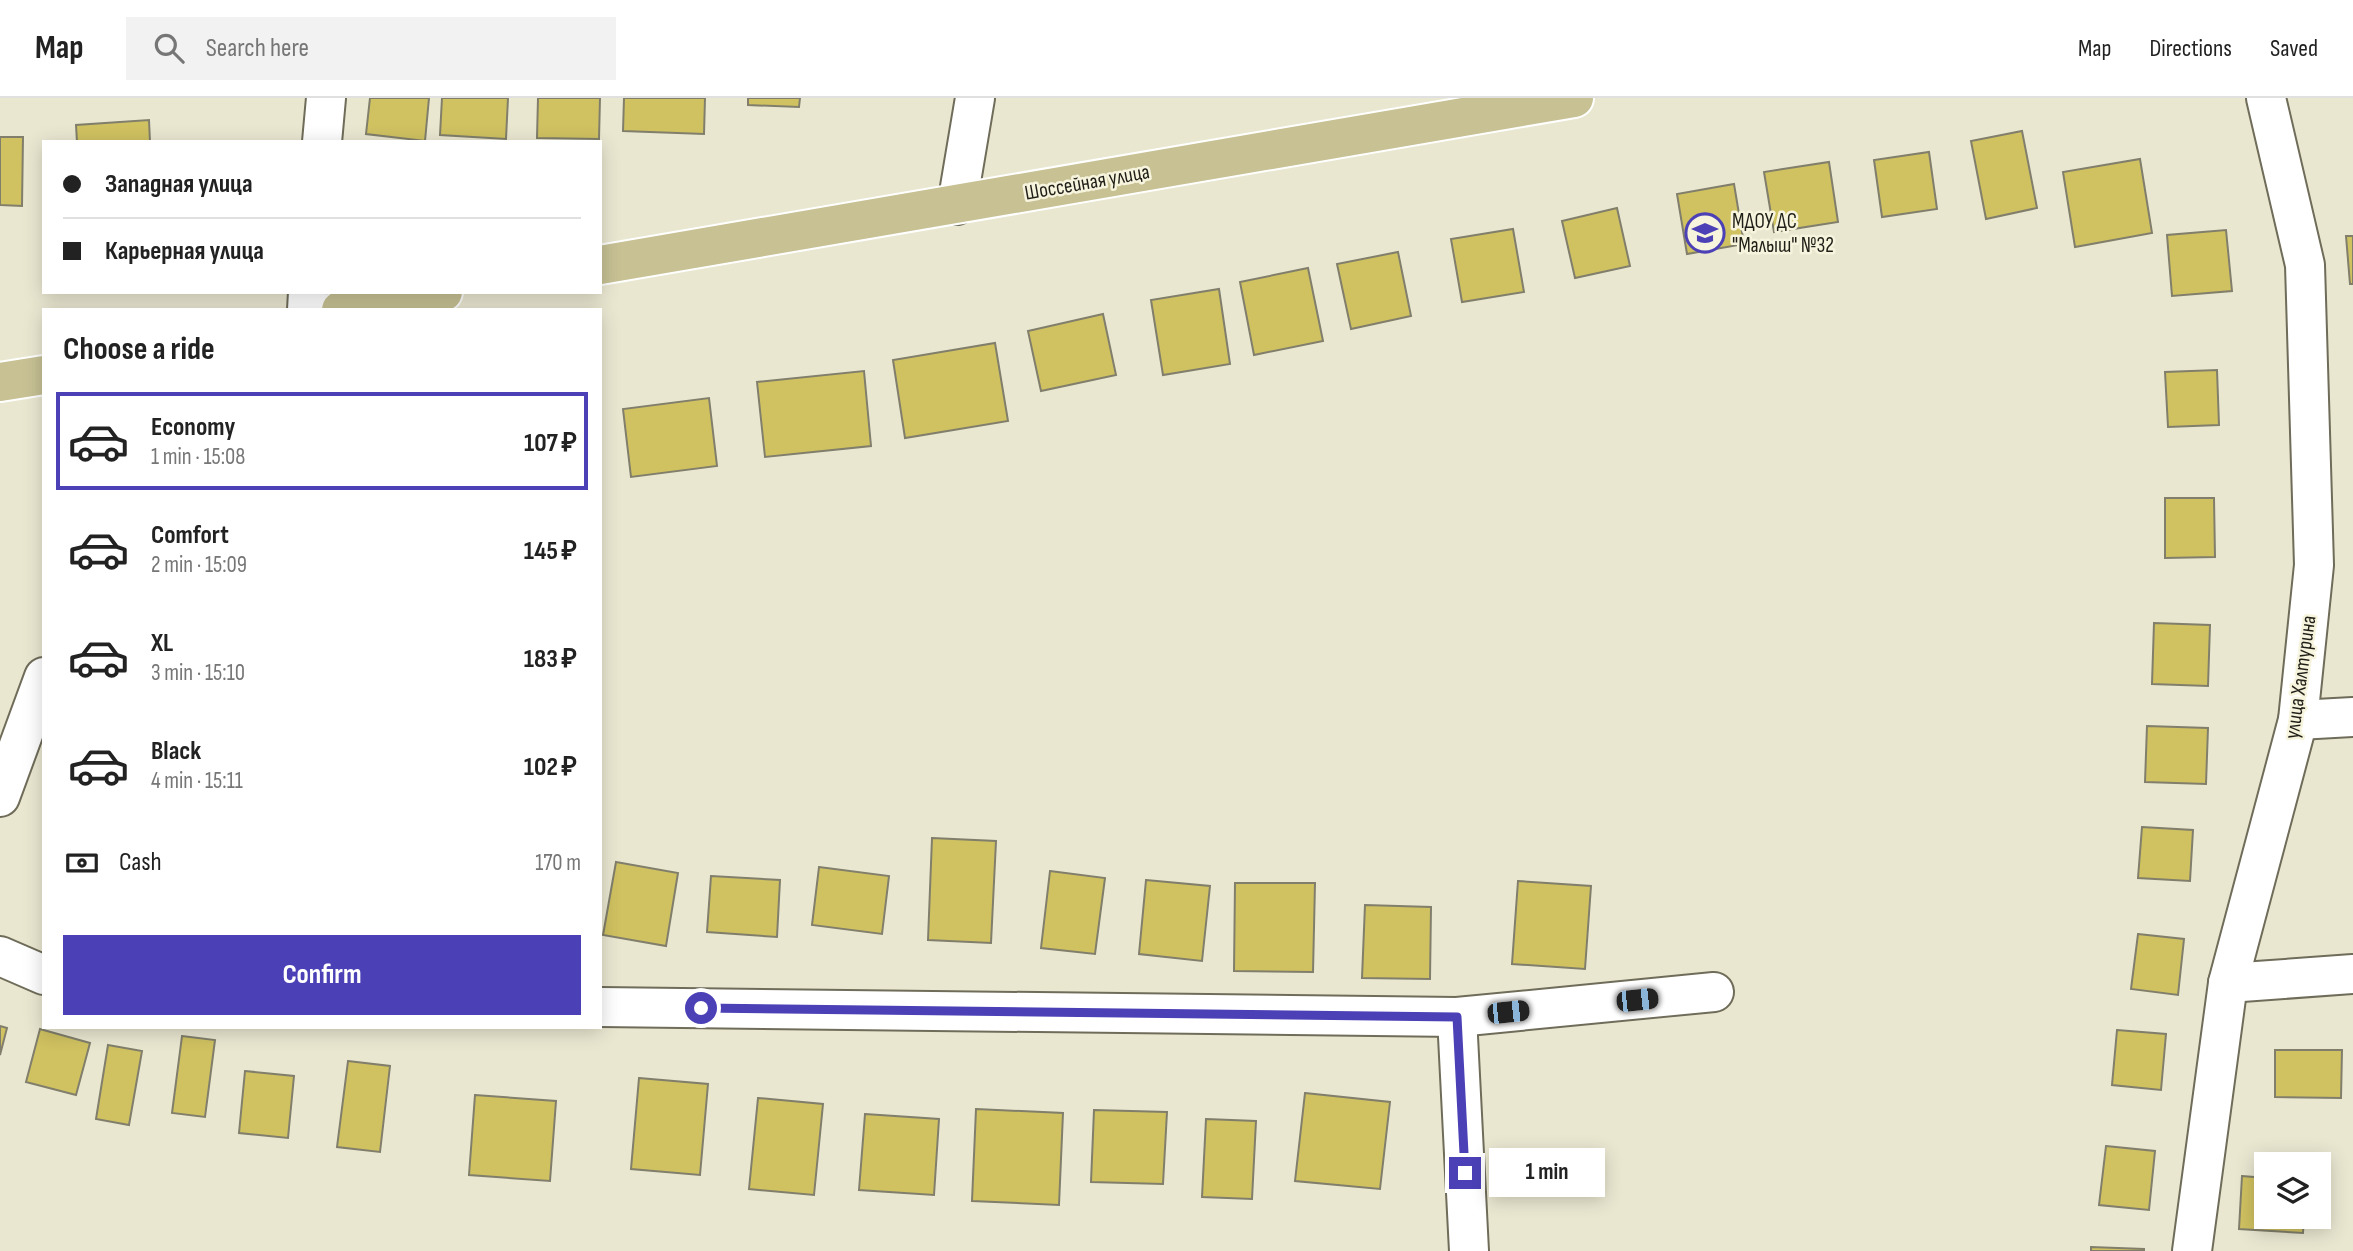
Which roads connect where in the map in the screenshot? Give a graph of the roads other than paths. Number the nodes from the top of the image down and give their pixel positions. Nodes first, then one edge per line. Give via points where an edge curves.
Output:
1 (326, 98) edge
2 (975, 98) edge
3 (1574, 98) edge
4 (2266, 98) edge
5 (322, 140) edge
6 (957, 205) junction
7 (602, 265) edge
8 (432, 294) edge
9 (352, 308) edge
10 (42, 374) edge
11 (0, 382) edge
12 (42, 688) edge
13 (2353, 717) edge
14 (2298, 720) junction
15 (31, 748) edge
16 (0, 797) edge
17 (0, 956) edge
18 (42, 974) edge
19 (2353, 974) edge
20 (2228, 983) junction
21 (1714, 992) dead end
22 (602, 1007) edge
23 (1457, 1017) junction
24 (1469, 1251) edge
25 (2192, 1251) edge

1 - 5 street
2 - 6 street
3 - 6 main road, Шоссейная улица
4 - 14 street, улица Халтурина via 2305,265 2314,565
6 - 7 main road, Шоссейная улица
8 - 9 main road
10 - 11 main road
12 - 15 street
13 - 14 street
14 - 20 street, улица Халтурина
15 - 16 street
17 - 18 street
19 - 20 street
20 - 25 street, улица Халтурина
21 - 23 street
22 - 23 street
23 - 24 street

